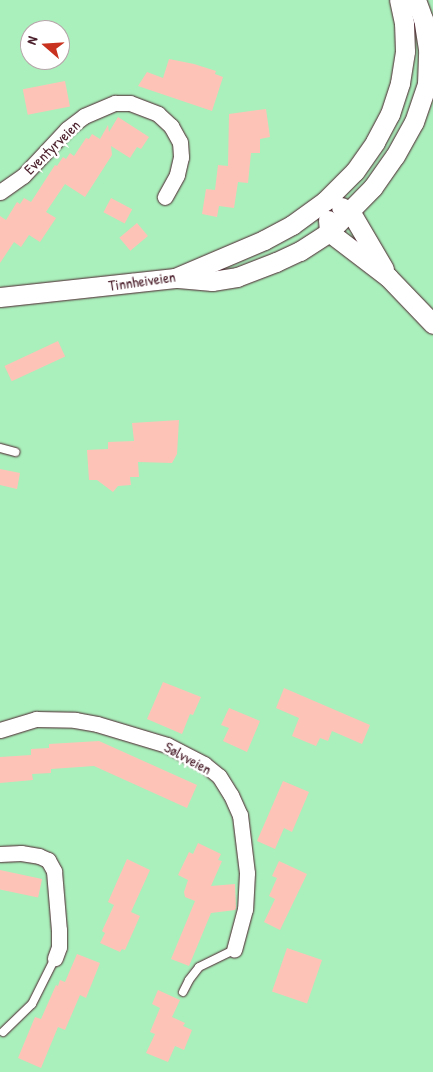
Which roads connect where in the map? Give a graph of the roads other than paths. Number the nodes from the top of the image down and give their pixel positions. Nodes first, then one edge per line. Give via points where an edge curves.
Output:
1 (399, 0) edge
2 (416, 0) edge
3 (0, 192) edge
4 (165, 197) dead end
5 (325, 201) junction
6 (350, 211) junction
7 (330, 232) junction
8 (388, 277) junction
9 (175, 278) junction
10 (0, 297) edge
11 (433, 324) edge
12 (0, 448) edge
13 (16, 452) dead end
14 (0, 730) edge
15 (0, 854) edge
16 (234, 950) joint
17 (55, 958) joint
18 (183, 992) dead end
19 (3, 1032) dead end

1 - 5 street, Tinnheiveien via 405,51 400,83 390,114 355,171
2 - 6 street via 428,49 427,84 414,122 396,156
3 - 4 street, Eventyrveien via 23,176 67,129 84,116 101,107 122,103 147,108 158,114 171,126 180,142 178,175
5 - 6 street
5 - 7 street
5 - 9 street, Tinnheiveien via 264,240
6 - 7 street
6 - 8 street
7 - 8 street
7 - 9 street via 300,251 237,277 212,281
8 - 11 street
9 - 10 street, Tinnheiveien
12 - 13 lane
14 - 16 street, Sølvveien via 36,719 97,724 167,745 204,764 219,776 240,815 247,873 245,909
15 - 17 street via 39,856 48,860 54,871 59,938
16 - 18 lane, Sølvveien via 199,968
17 - 19 lane via 32,1004

